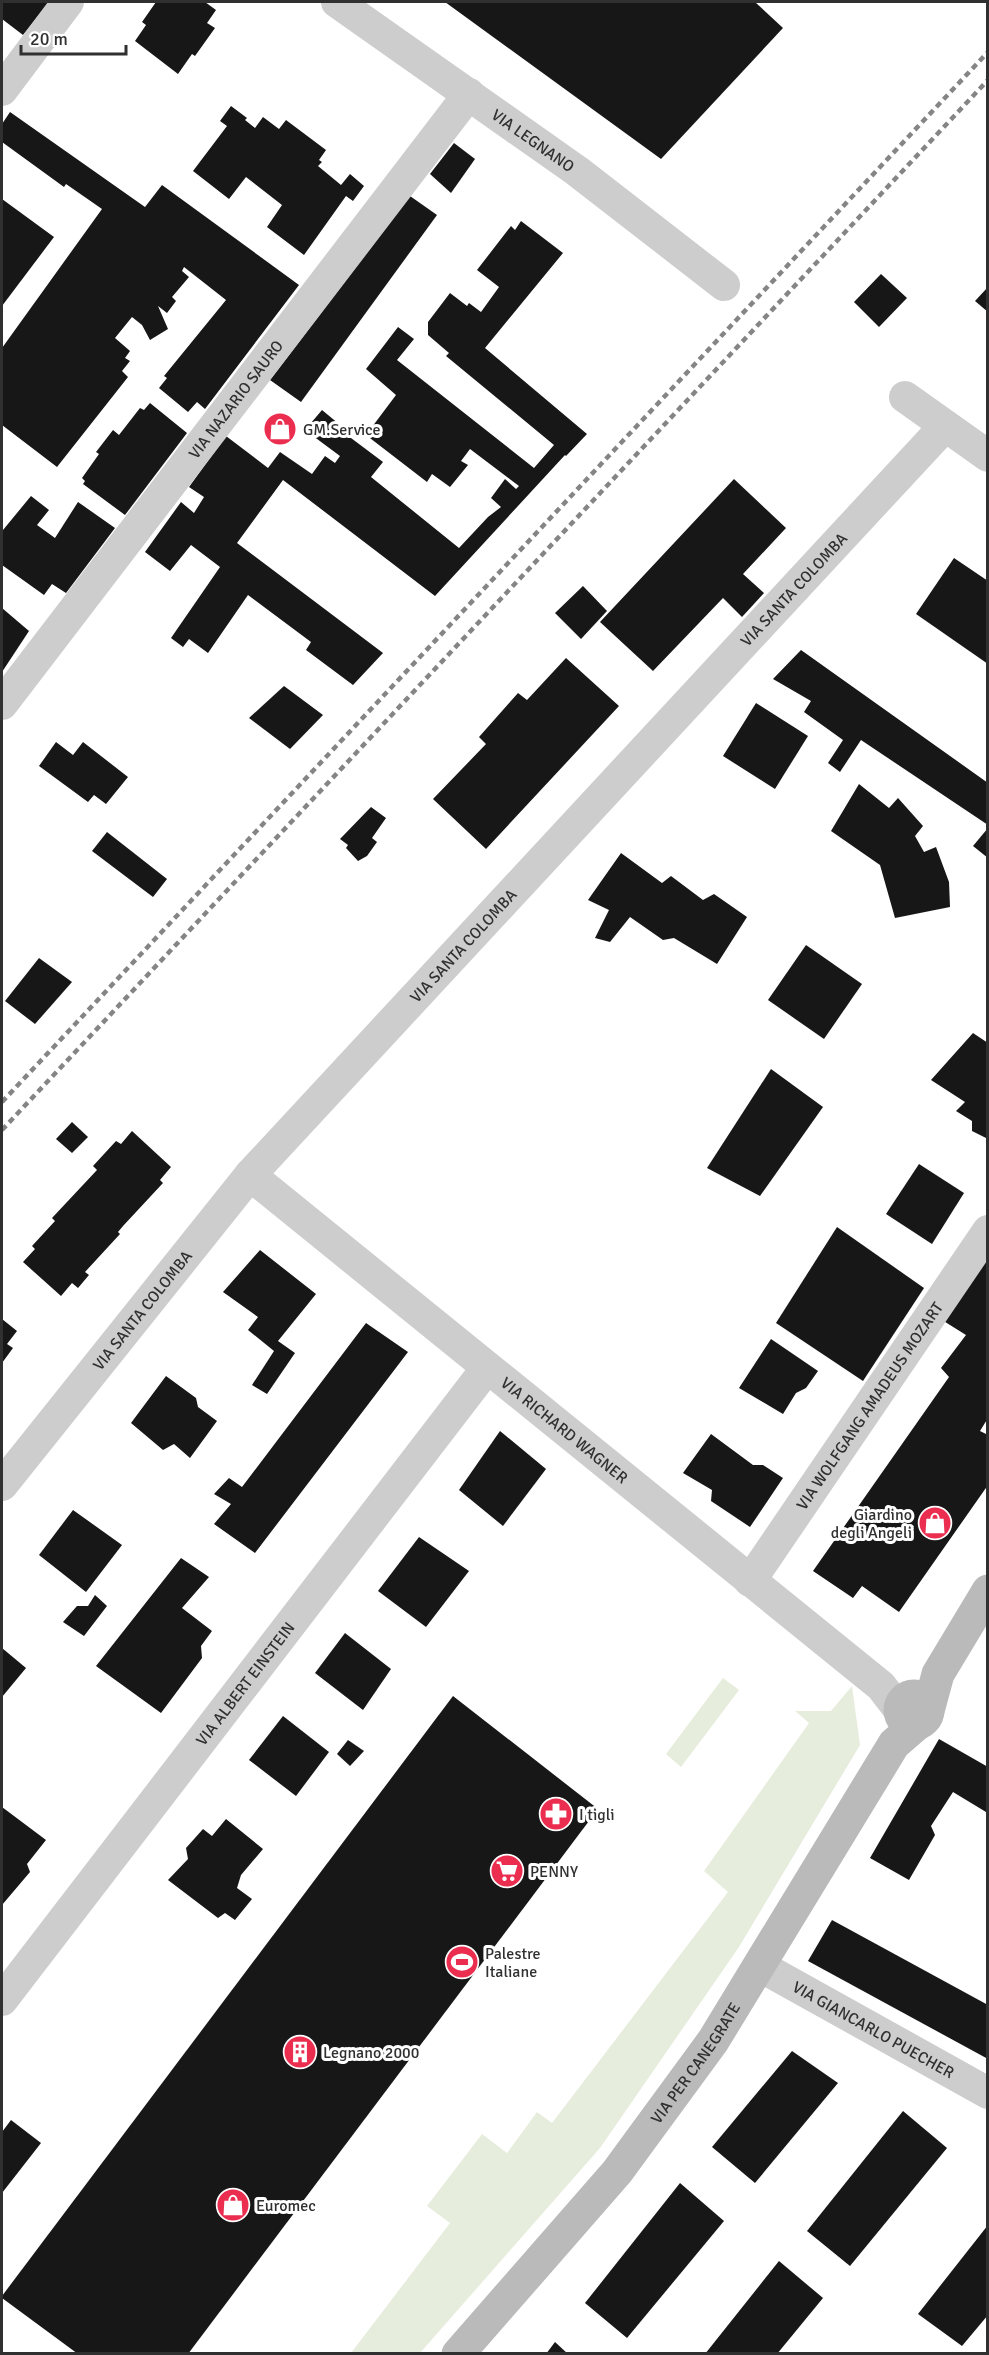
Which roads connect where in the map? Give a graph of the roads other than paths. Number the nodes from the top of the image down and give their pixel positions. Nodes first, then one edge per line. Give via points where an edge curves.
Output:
1 (68, 2) edge
2 (338, 2) edge
3 (2, 90) edge
4 (469, 94) junction
5 (724, 285) dead end
6 (905, 397) dead end
7 (945, 426) junction
8 (987, 456) edge
9 (2, 704) edge
10 (249, 1175) junction
11 (987, 1231) edge
12 (488, 1368) junction
13 (2, 1485) edge
14 (750, 1581) junction
15 (987, 1590) edge
16 (906, 1711) junction
17 (760, 1966) junction
18 (2, 2000) edge
19 (987, 2093) edge
20 (458, 2354) edge

1 - 3 street
2 - 4 street, VIA LEGNANO
4 - 5 street, VIA LEGNANO via 578,171
4 - 9 street, VIA NAZARIO SAURO
6 - 7 street
7 - 8 street
7 - 10 street, VIA SANTA COLOMBA
10 - 12 street, VIA RICHARD WAGNER
10 - 13 street, VIA SANTA COLOMBA
11 - 14 street, VIA WOLFGANG AMADEUS MOZART
12 - 14 street, VIA RICHARD WAGNER
12 - 18 street, VIA ALBERT EINSTEIN
14 - 16 street, VIA RICHARD WAGNER
15 - 16 street, VIA PER CANEGRATE via 938,1674
16 - 17 street, VIA PER CANEGRATE
17 - 19 street, VIA GIANCARLO PUECHER
17 - 20 street, VIA PER CANEGRATE via 713,2041 617,2172

